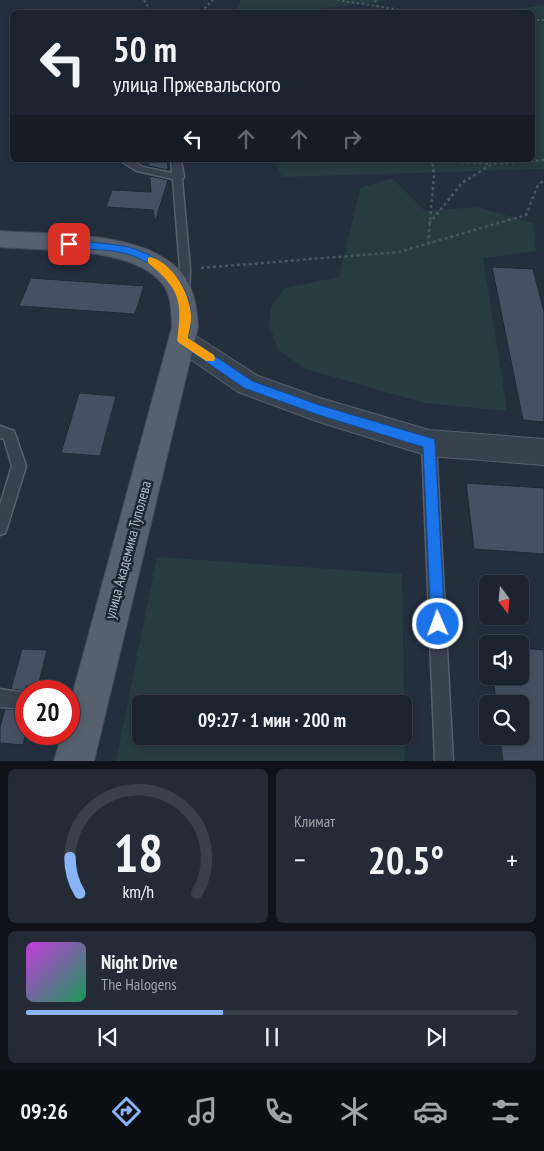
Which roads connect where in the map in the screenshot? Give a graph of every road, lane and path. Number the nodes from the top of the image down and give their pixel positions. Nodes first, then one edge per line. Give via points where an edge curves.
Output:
1 (213, 0) edge
2 (337, 0) edge
3 (375, 0) edge
4 (377, 8) junction
5 (203, 10) edge
6 (396, 10) edge
7 (128, 162) edge
8 (176, 162) edge
9 (432, 162) edge
10 (462, 162) edge
11 (518, 162) edge
12 (492, 164) junction
13 (179, 177) junction
14 (544, 180) edge
15 (430, 224) junction
16 (0, 239) edge
17 (428, 244) junction
18 (185, 269) junction
19 (185, 304) junction
20 (182, 340) junction
21 (0, 432) edge
22 (429, 443) junction
23 (544, 452) edge
24 (0, 528) edge
25 (0, 698) edge
26 (80, 698) edge
27 (15, 699) edge
28 (75, 745) edge
29 (74, 761) edge
30 (444, 761) edge

1 - 5 path
2 - 4 path
3 - 4 path
4 - 6 path
7 - 13 lane via 140,169
8 - 13 lane
9 - 15 path
10 - 12 path
11 - 12 path
12 - 15 path via 462,183
13 - 18 lane
14 - 17 path via 538,184 526,215
15 - 17 path
16 - 19 main road via 103,246 132,252 157,264 170,275
17 - 18 path via 399,252
18 - 19 lane
19 - 20 main road, улица Академика Туполева via 186,327
20 - 22 street via 248,384 319,410
20 - 26 main road, улица Академика Туполева
21 - 24 lane via 9,436 19,466
22 - 23 street
22 - 30 lane
25 - 27 lane
28 - 29 main road, улица Академика Туполева

